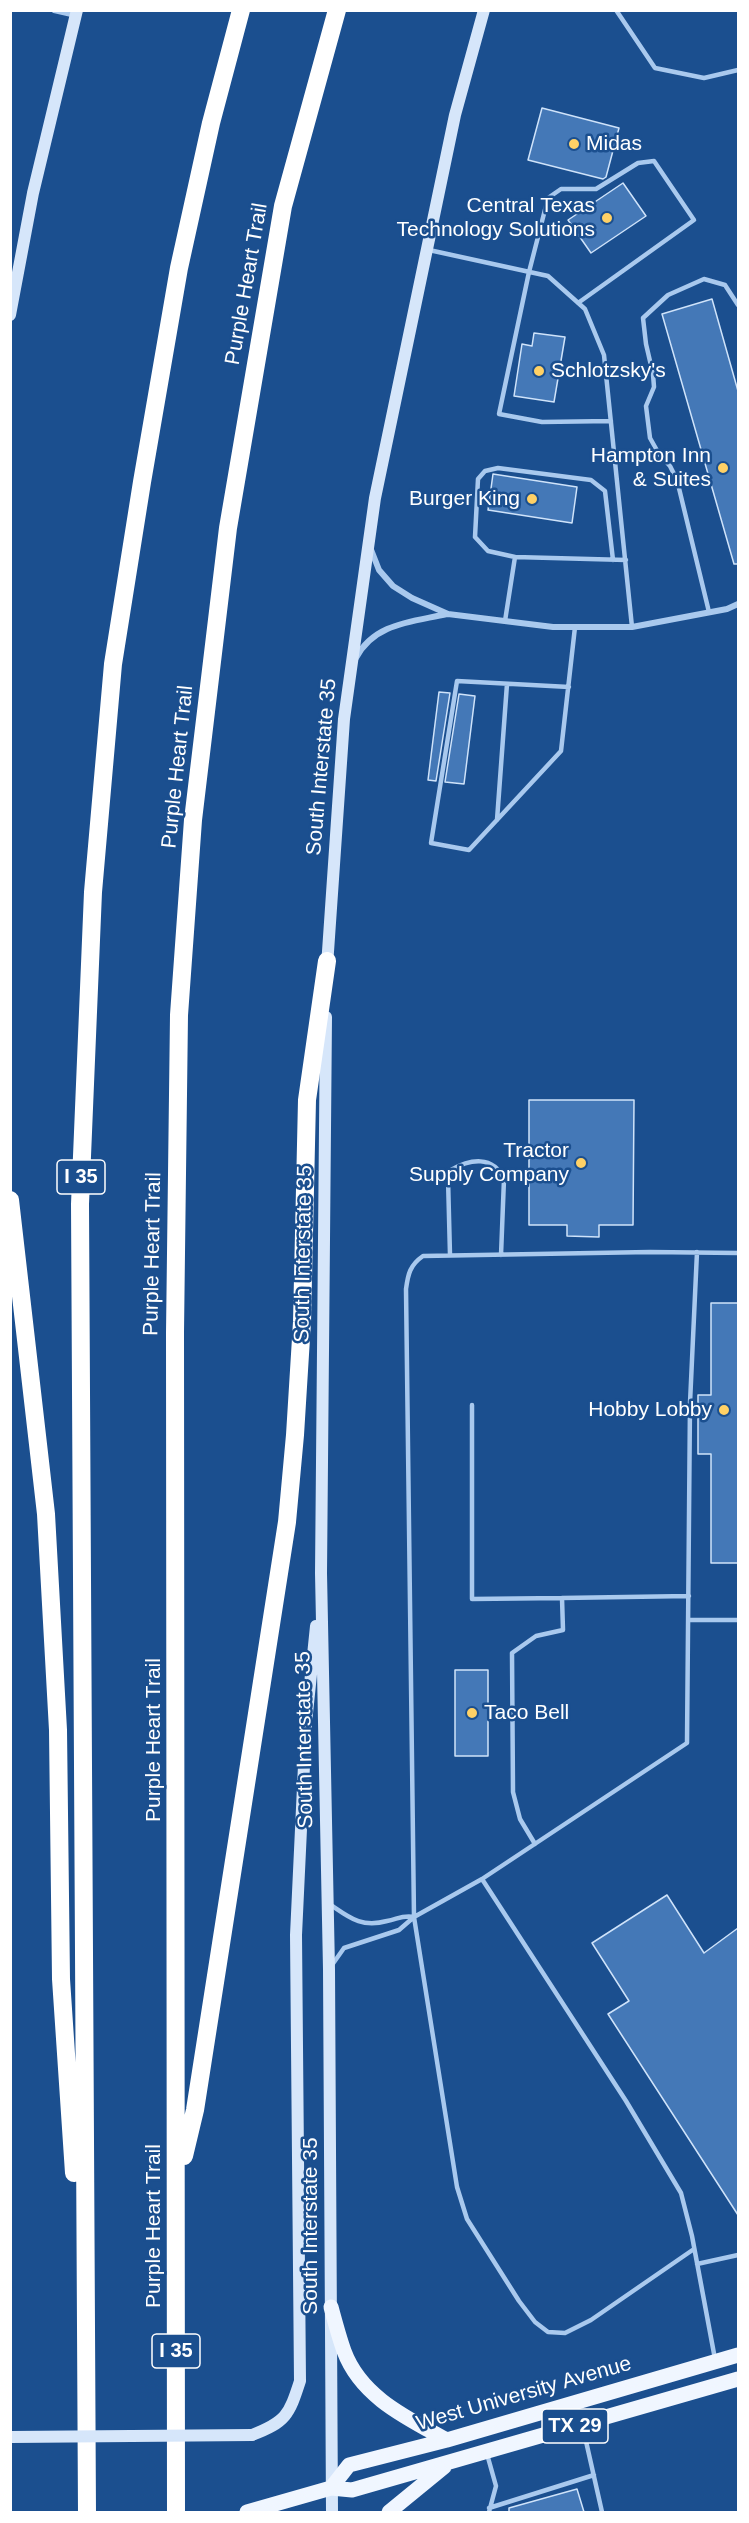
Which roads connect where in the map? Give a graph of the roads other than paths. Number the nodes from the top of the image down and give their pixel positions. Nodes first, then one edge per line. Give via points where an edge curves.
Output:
1 (54, 10) edge
2 (241, 10) edge
3 (337, 10) edge
4 (484, 10) edge
5 (616, 10) edge
6 (77, 13) edge
7 (738, 70) edge
8 (426, 249) junction
9 (529, 272) junction
10 (578, 303) junction
11 (738, 305) edge
12 (10, 315) edge
13 (611, 421) junction
14 (368, 541) junction
15 (515, 557) junction
16 (613, 560) junction
17 (626, 560) junction
18 (738, 604) edge
19 (710, 612) junction
20 (448, 614) junction
21 (505, 621) junction
22 (575, 627) junction
23 (632, 627) junction
24 (350, 669) junction
25 (507, 684) junction
26 (568, 687) junction
27 (497, 820) junction
28 (327, 961) junction
29 (10, 1200) edge
30 (697, 1252) junction
31 (738, 1253) edge
32 (501, 1255) junction
33 (450, 1256) junction
34 (472, 1405) dead end
35 (321, 1573) junction
36 (689, 1596) junction
37 (562, 1598) junction
38 (688, 1620) junction
39 (738, 1620) edge
40 (535, 1844) junction
41 (482, 1879) junction
42 (328, 1903) junction
43 (414, 1917) junction
44 (328, 1969) junction
45 (176, 2190) junction
46 (694, 2249) junction
47 (738, 2255) edge
48 (697, 2264) junction
49 (331, 2307) junction
50 (738, 2355) edge
51 (87, 2358) junction
52 (716, 2361) junction
53 (738, 2379) edge
54 (582, 2424) junction
55 (11, 2437) edge
56 (447, 2440) junction
57 (486, 2451) junction
58 (451, 2461) junction
59 (594, 2475) junction
60 (331, 2488) junction
61 (489, 2510) edge
62 (251, 2511) edge
63 (602, 2511) edge
64 (87, 2512) edge
65 (176, 2512) edge
66 (332, 2512) edge
67 (389, 2512) edge

1 - 6 street
2 - 51 highway, I 35 via 179,268 142,482 113,664 93,892 80,1204
3 - 45 highway, Purple Heart Trail / I 35 via 283,206 228,528 193,820 179,1015 174,1332
4 - 8 main road, South Interstate 35 via 455,115
5 - 7 lane via 655,68 704,78
6 - 12 main road via 33,193
8 - 9 lane
8 - 14 main road, South Interstate 35
9 - 10 lane via 548,276
9 - 10 lane via 548,198 561,189 596,189 639,163 654,161 694,220
9 - 13 lane via 499,414 542,422
10 - 13 lane via 585,309 604,355
11 - 19 lane via 725,285 704,279 668,295 643,318 654,374 654,387 646,406 650,438 677,480
13 - 17 lane
14 - 20 street via 379,570 393,586
14 - 24 main road, South Interstate 35
15 - 16 lane
15 - 16 lane via 488,551 475,537 478,479 485,471 498,468 591,480 605,491
15 - 21 lane
16 - 17 lane
17 - 23 lane
18 - 19 street
19 - 23 street
20 - 21 street
20 - 24 street via 389,626 363,645
21 - 22 street
22 - 23 street
22 - 26 lane
24 - 28 main road, South Interstate 35
25 - 26 lane
25 - 27 lane
25 - 27 lane via 457,681 431,843 469,850
26 - 27 lane via 561,752
28 - 35 main road, South Interstate 35
28 - 45 highway via 307,1100 302,1322 287,1522 195,2110
29 - 51 highway via 46,1514 58,1742 61,1979
30 - 31 lane
30 - 32 lane
30 - 36 lane via 690,1403
32 - 33 lane
32 - 33 lane via 504,1179 488,1162 474,1160 451,1170 448,1178
33 - 43 lane via 423,1256 408,1273 406,1289
34 - 37 lane via 472,1599
35 - 42 main road, South Interstate 35
35 - 55 main road, bridge via 306,1723 296,1935 300,2381 291,2410 273,2427 252,2435
36 - 37 lane
36 - 38 lane
37 - 40 lane via 563,1630 536,1636 512,1653 513,1792 520,1819
38 - 39 lane
38 - 40 lane via 687,1743
40 - 41 lane
41 - 43 lane
41 - 46 lane via 681,2193
42 - 43 lane via 367,1925 402,1915
42 - 44 main road, South Interstate 35
43 - 44 lane via 399,1930 344,1948
43 - 46 lane via 457,2187 467,2219 535,2322 548,2332 565,2333 591,2320
44 - 49 main road, South Interstate 35
45 - 65 highway, Purple Heart Trail / I 35
46 - 48 lane
47 - 48 lane
48 - 52 lane
49 - 56 main road via 345,2353 368,2389 394,2410
49 - 60 main road, South Interstate 35
50 - 52 main road, West University Avenue / TX 29
51 - 64 highway, I 35
52 - 56 main road, West University Avenue / TX 29
53 - 54 main road, TX 29
54 - 57 main road, TX 29
54 - 59 lane
56 - 60 main road, West University Avenue / TX 29 via 349,2465
57 - 58 main road, TX 29
57 - 61 lane via 496,2486
58 - 60 main road, TX 29 via 352,2490
58 - 67 main road
59 - 61 lane
59 - 63 lane
60 - 62 main road, TX 29
60 - 66 main road, South Interstate 35

